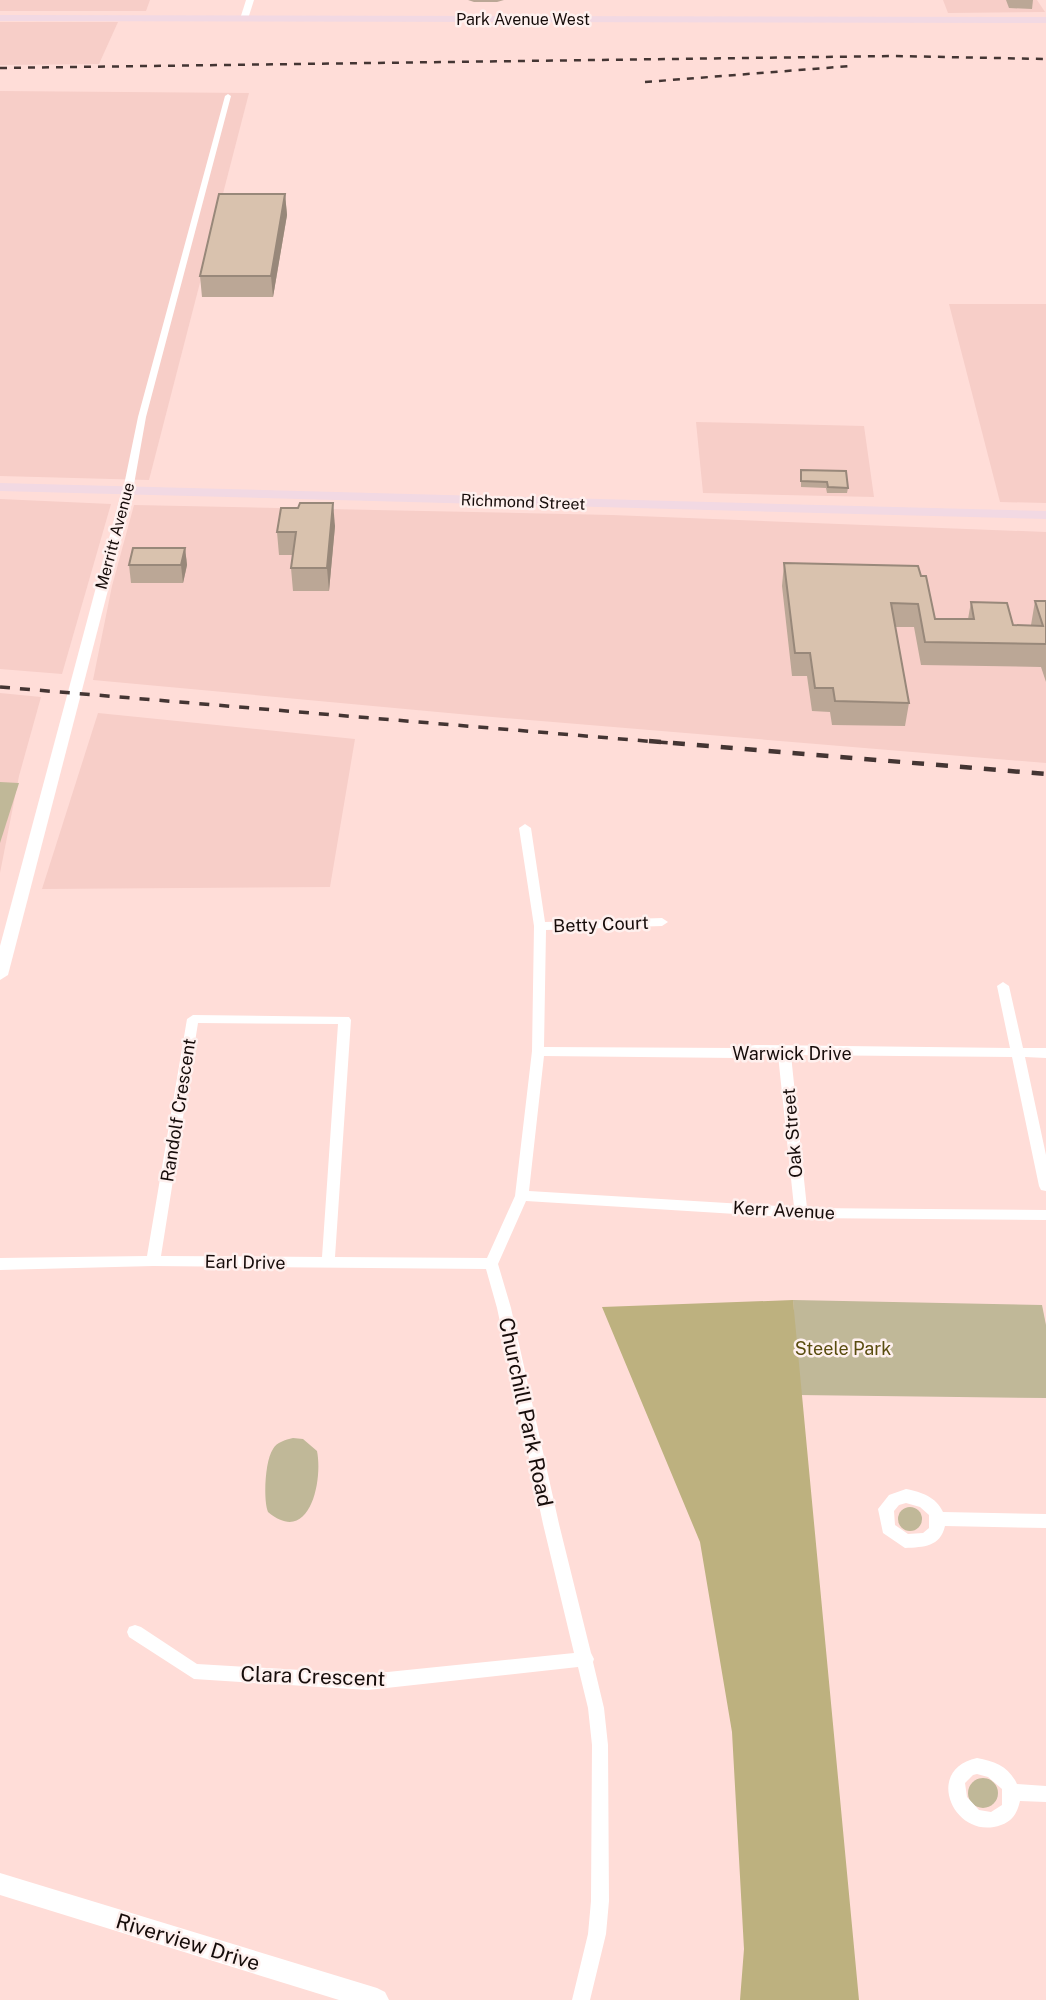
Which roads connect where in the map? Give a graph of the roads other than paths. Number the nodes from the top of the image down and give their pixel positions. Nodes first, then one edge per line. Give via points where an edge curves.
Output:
1 (250, 0) edge
2 (0, 18) edge
3 (244, 19) junction
4 (1046, 20) edge
5 (228, 96) dead end
6 (0, 487) edge
7 (128, 490) junction
8 (1046, 515) edge
9 (525, 828) dead end
10 (662, 922) dead end
11 (540, 926) junction
12 (0, 975) edge
13 (1003, 986) dead end
14 (538, 1051) junction
15 (784, 1052) junction
16 (1016, 1054) junction
17 (1046, 1054) edge
18 (1046, 1186) edge
19 (522, 1196) junction
20 (801, 1213) junction
21 (1046, 1215) edge
22 (153, 1261) junction
23 (0, 1264) edge
24 (328, 1264) junction
25 (491, 1264) junction
26 (937, 1519) dead end
27 (1046, 1521) edge
28 (135, 1632) dead end
29 (586, 1659) junction
30 (1012, 1792) dead end
31 (1046, 1794) edge
32 (0, 1884) edge
33 (377, 2000) edge
34 (581, 2000) edge

1 - 3 street
2 - 3 main road, Park Avenue West
3 - 4 main road, Park Avenue West
5 - 7 street, Merritt Avenue via 142,416
6 - 7 main road, Richmond Street
7 - 8 main road, Richmond Street
7 - 12 street, Merritt Avenue
9 - 11 street
10 - 11 street, Betty Court
11 - 14 street
13 - 16 street
14 - 15 street, Warwick Drive
14 - 19 street
15 - 16 street, Warwick Drive
15 - 20 street, Oak Street
16 - 17 street, Warwick Drive
16 - 18 street
19 - 20 street, Kerr Avenue
19 - 25 street
20 - 21 street, Kerr Avenue
22 - 23 street, Earl Drive
22 - 24 street, Earl Drive
22 - 24 street, Randolf Crescent via 193,1019 345,1020
24 - 25 street, Earl Drive
25 - 29 street, Churchill Park Road
26 - 27 street
28 - 29 street, Clara Crescent via 194,1671 368,1682
29 - 34 street, Churchill Park Road via 600,1745 601,1864 597,1934
30 - 31 street
32 - 33 street, Riverview Drive

